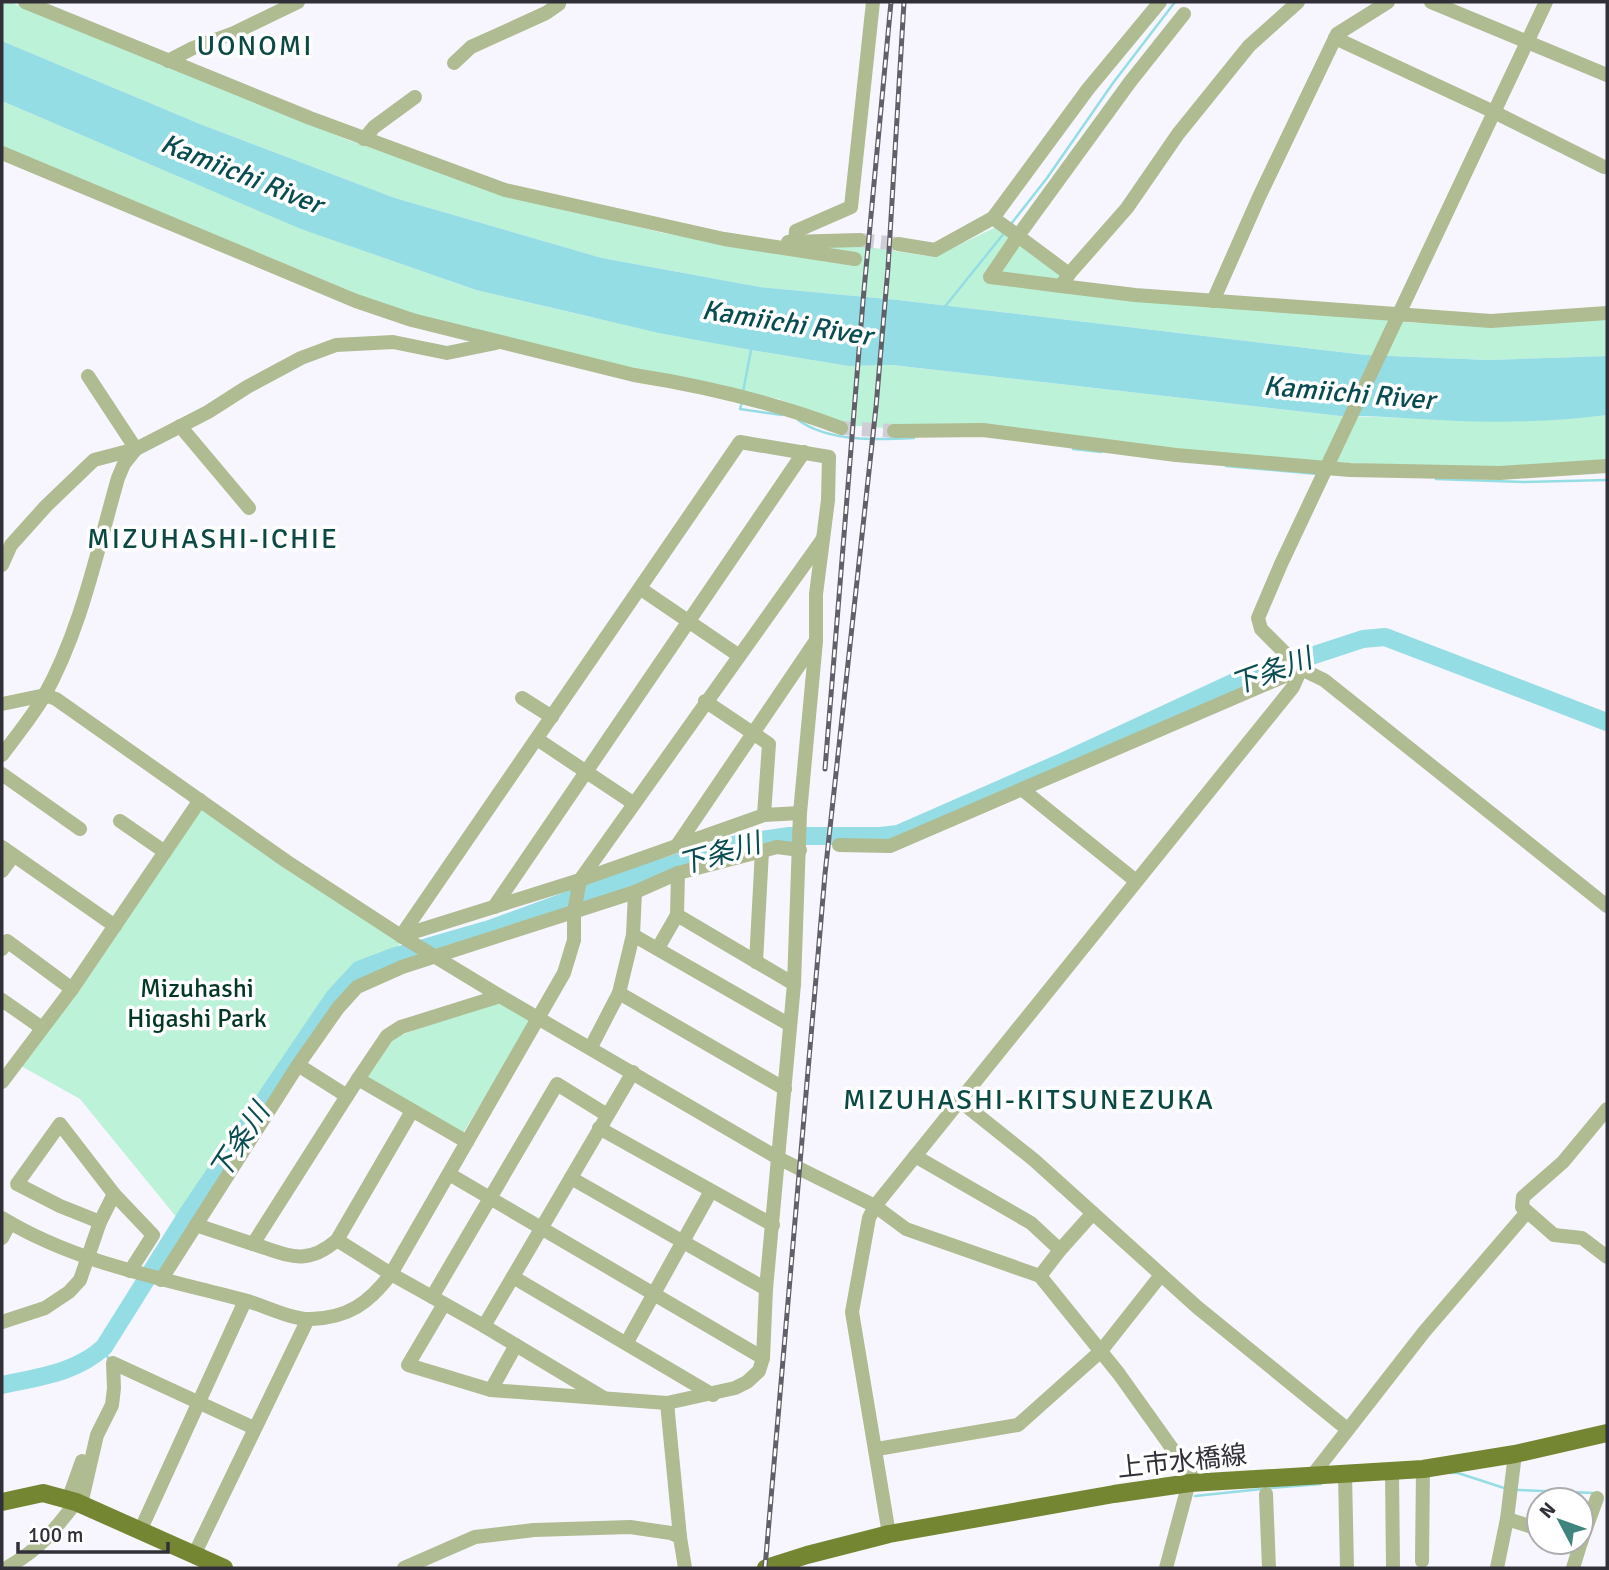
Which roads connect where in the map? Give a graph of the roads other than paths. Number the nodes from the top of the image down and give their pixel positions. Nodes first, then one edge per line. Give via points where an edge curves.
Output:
1 (25, 2) edge
2 (298, 2) edge
3 (556, 2) edge
4 (873, 2) edge
5 (1160, 2) edge
6 (1298, 2) edge
7 (1388, 2) edge
8 (1431, 2) edge
9 (1546, 2) edge
10 (279, 6) edge
11 (1184, 14) dead end
12 (1335, 38) junction
13 (1526, 42) junction
14 (168, 61) junction
15 (454, 63) dead end
16 (1607, 75) edge
17 (415, 97) dead end
18 (1494, 112) junction
19 (365, 139) junction
20 (2, 153) edge
21 (1606, 166) edge
22 (993, 218) junction
23 (1018, 236) junction
24 (860, 240) tunnel mouth
25 (794, 241) junction
26 (898, 244) tunnel mouth
27 (770, 246) junction
28 (855, 259) dead end
29 (1065, 280) junction
30 (1213, 301) junction
31 (1607, 313) edge
32 (1397, 318) junction
33 (501, 341) junction
34 (88, 376) dead end
35 (180, 426) junction
36 (841, 428) tunnel mouth
37 (894, 431) tunnel mouth
38 (136, 449) junction
39 (804, 452) junction
40 (1607, 466) edge
41 (1326, 468) junction
42 (249, 508) dead end
43 (822, 539) junction
44 (2, 565) edge
45 (641, 589) junction
46 (687, 621) junction
47 (816, 641) junction
48 (737, 655) junction
49 (1301, 669) junction
50 (45, 695) junction
51 (522, 698) dead end
52 (705, 701) junction
53 (2, 704) edge
54 (552, 717) junction
55 (753, 733) junction
56 (537, 739) junction
57 (2, 755) edge
58 (586, 772) junction
59 (2, 774) edge
60 (1023, 790) junction
61 (200, 800) junction
62 (633, 803) junction
63 (764, 815) junction
64 (800, 816) junction
65 (120, 821) dead end
66 (80, 829) dead end
67 (678, 844) junction
68 (839, 845) dead end
69 (800, 846) junction
70 (7, 851) edge
71 (762, 851) junction
72 (165, 852) junction
73 (2, 871) edge
74 (678, 873) junction
75 (1136, 881) junction
76 (579, 883) junction
77 (635, 892) junction
78 (1607, 906) edge
79 (494, 907) junction
80 (575, 908) junction
81 (677, 915) junction
82 (115, 926) junction
83 (633, 935) junction
84 (406, 938) junction
85 (658, 948) junction
86 (2, 949) edge
87 (433, 955) junction
88 (756, 962) junction
89 (794, 984) junction
90 (72, 989) junction
91 (619, 993) junction
92 (500, 996) junction
93 (2, 1000) edge
94 (540, 1018) junction
95 (790, 1025) junction
96 (42, 1028) junction
97 (591, 1047) junction
98 (298, 1065) junction
99 (634, 1072) junction
100 (3, 1078) edge
101 (358, 1079) junction
102 (785, 1089) junction
103 (347, 1096) junction
104 (960, 1101) junction
105 (1607, 1109) edge
106 (412, 1111) junction
107 (607, 1115) junction
108 (599, 1128) junction
109 (467, 1142) junction
110 (915, 1156) junction
111 (778, 1158) junction
112 (449, 1174) junction
113 (571, 1178) junction
114 (711, 1191) junction
115 (114, 1194) junction
116 (490, 1198) junction
117 (875, 1206) junction
118 (1527, 1212) junction
119 (1093, 1213) junction
120 (6, 1220) edge
121 (100, 1222) junction
122 (196, 1225) junction
123 (773, 1225) junction
124 (542, 1227) junction
125 (2, 1238) edge
126 (337, 1240) junction
127 (683, 1242) junction
128 (253, 1244) junction
129 (1060, 1250) junction
130 (1607, 1257) edge
131 (88, 1258) junction
132 (133, 1272) junction
133 (391, 1274) junction
134 (1161, 1275) junction
135 (1040, 1276) junction
136 (513, 1277) junction
137 (156, 1279) junction
138 (766, 1289) junction
139 (654, 1293) junction
140 (438, 1300) junction
141 (245, 1301) junction
142 (308, 1319) junction
143 (2, 1322) edge
144 (484, 1326) junction
145 (627, 1342) junction
146 (516, 1345) junction
147 (1101, 1351) junction
148 (763, 1358) junction
149 (491, 1390) junction
150 (713, 1395) junction
151 (608, 1400) junction
152 (198, 1402) junction
153 (667, 1403) junction
154 (254, 1429) junction
155 (1347, 1429) junction
156 (1607, 1433) edge
157 (877, 1450) junction
158 (1515, 1454) junction
159 (82, 1461) dead end
160 (1423, 1469) junction
161 (1392, 1471) junction
162 (1345, 1474) junction
163 (1311, 1477) junction
164 (1190, 1483) junction
165 (1266, 1494) dead end
166 (1597, 1498) dead end
167 (2, 1502) edge
168 (75, 1502) junction
169 (1595, 1504) edge
170 (1507, 1519) junction
171 (1525, 1525) edge
172 (140, 1531) junction
173 (889, 1534) junction
174 (680, 1537) junction
175 (194, 1555) junction
176 (808, 1561) edge
177 (1422, 1561) dead end
178 (219, 1567) edge
179 (1500, 1567) edge
180 (6, 1568) edge
181 (404, 1568) edge
182 (685, 1568) edge
183 (766, 1568) edge
184 (1166, 1568) edge
185 (1269, 1568) edge
186 (1348, 1568) edge
187 (1393, 1568) edge

1 - 14 street
2 - 10 street
3 - 15 street via 559,4 546,13 471,47
4 - 25 street via 851,207 796,231
5 - 22 street via 1088,89
6 - 29 street via 1249,46 1178,134 1127,208
7 - 12 street
8 - 13 street
9 - 13 street
10 - 14 street via 234,33
11 - 23 street
12 - 18 street
12 - 30 street
13 - 16 street
13 - 18 street
14 - 19 street
17 - 19 street
18 - 21 street
18 - 32 street
19 - 27 street via 505,190 648,224
20 - 33 street via 356,302
22 - 23 street
22 - 26 street via 935,250
23 - 29 street
23 - 29 street via 990,277
24 - 25 street
25 - 27 street
27 - 28 street
29 - 30 street
30 - 32 street
31 - 32 street via 1491,321
32 - 41 street
33 - 35 street via 447,353 393,342 336,345 301,358
33 - 36 street via 795,411
34 - 38 street
35 - 38 street
35 - 42 street
37 - 41 street via 982,430 1176,455
38 - 44 street via 94,460 11,545
38 - 50 street via 118,478 70,640
39 - 43 street via 829,457
39 - 45 street via 740,442
39 - 46 street
40 - 41 street via 1500,473
41 - 49 street via 1258,618 1261,629
43 - 47 street
43 - 48 street
45 - 46 street
45 - 54 street
46 - 48 street
46 - 58 street
47 - 55 street
47 - 64 street
48 - 52 street
49 - 60 street
49 - 75 street via 1293,687
49 - 78 street via 1324,680
50 - 53 street
50 - 57 street
50 - 61 street
51 - 54 street
52 - 55 street
52 - 62 street
54 - 56 street
55 - 63 street via 769,744
55 - 67 street
56 - 58 street
56 - 84 street
58 - 62 street
58 - 79 street
59 - 66 street
60 - 68 street via 890,846
60 - 75 street
61 - 72 street
61 - 84 street
62 - 76 street
63 - 64 street
63 - 67 street
64 - 69 street
65 - 72 street
67 - 76 street
69 - 71 street
69 - 89 street
70 - 73 street
70 - 82 street
71 - 74 street
71 - 88 street
72 - 82 street
74 - 77 street
74 - 81 street
75 - 104 street
76 - 79 street
76 - 80 street
77 - 80 street
77 - 83 street
79 - 84 street
80 - 87 street
80 - 94 street via 574,940 564,973
81 - 85 street
81 - 88 street
82 - 90 street
83 - 85 street
83 - 91 street
84 - 87 street
85 - 95 street
86 - 90 street via 7,941
87 - 92 street
87 - 98 street via 356,988
88 - 89 street
89 - 95 street
90 - 96 street
91 - 97 street
91 - 102 street
92 - 94 street
92 - 101 street via 401,1027 387,1036
93 - 96 street
94 - 97 street
94 - 109 street
95 - 102 street
96 - 100 street
97 - 99 street
98 - 103 street
98 - 122 street
99 - 107 street
99 - 111 street
101 - 103 street
101 - 106 street
102 - 111 street
103 - 128 street
104 - 110 street
104 - 119 street
105 - 118 street via 1563,1163 1523,1197 1522,1207
106 - 109 street
106 - 126 street
107 - 108 street
107 - 116 street via 557,1084
108 - 113 street
108 - 114 street
109 - 112 street
110 - 117 street
110 - 129 street via 1031,1223
111 - 117 street
111 - 123 street
112 - 116 street
112 - 133 street
113 - 124 street
113 - 127 street
114 - 123 street
114 - 127 street
115 - 121 street
115 - 121 street via 60,1124 17,1184
115 - 132 street via 153,1235
116 - 124 street
116 - 140 street
117 - 135 street via 918,1235
117 - 157 street via 852,1312
118 - 130 street via 1554,1236 1582,1238
118 - 155 street
119 - 129 street
119 - 134 street
120 - 125 street
120 - 131 street
121 - 131 street
122 - 128 street
122 - 137 street
123 - 138 street
124 - 136 street
124 - 139 street
126 - 128 street via 303,1258
126 - 133 street
127 - 138 street
127 - 139 street
129 - 135 street
131 - 132 street
131 - 143 street via 80,1280 69,1292 45,1308
132 - 137 street
133 - 140 street
133 - 142 street via 375,1295 354,1310
134 - 147 street
134 - 155 street
135 - 147 street
136 - 144 street
136 - 145 street
137 - 141 street
138 - 148 street
139 - 145 street
139 - 148 street
140 - 144 street
140 - 149 street via 408,1365
141 - 142 street
141 - 152 street
142 - 154 street
144 - 146 street
145 - 150 street
146 - 149 street
146 - 151 street
147 - 157 street via 1018,1425
147 - 164 street via 1191,1475
148 - 150 street via 747,1382
149 - 151 street
150 - 153 street
151 - 153 street
152 - 154 street
152 - 168 street via 113,1363 112,1405
152 - 172 street
153 - 174 street
154 - 175 street
155 - 163 street
156 - 158 main road, 上市水橋線
157 - 173 street
158 - 160 main road, 上市水橋線
158 - 170 street
159 - 168 street
160 - 161 main road, 上市水橋線
160 - 177 street
161 - 162 main road, 上市水橋線
161 - 187 street
162 - 163 main road, 上市水橋線
162 - 186 street
163 - 164 main road, 上市水橋線
164 - 173 main road, 上市水橋線
164 - 184 street
165 - 185 street
166 - 169 street
167 - 168 main road via 43,1493
168 - 172 main road
168 - 180 street via 48,1538
170 - 171 street
170 - 179 street
172 - 175 main road
173 - 176 main road, 上市水橋線
174 - 181 street via 630,1527 534,1530 475,1538
174 - 182 street
175 - 178 main road
176 - 183 main road, 上市水橋線

